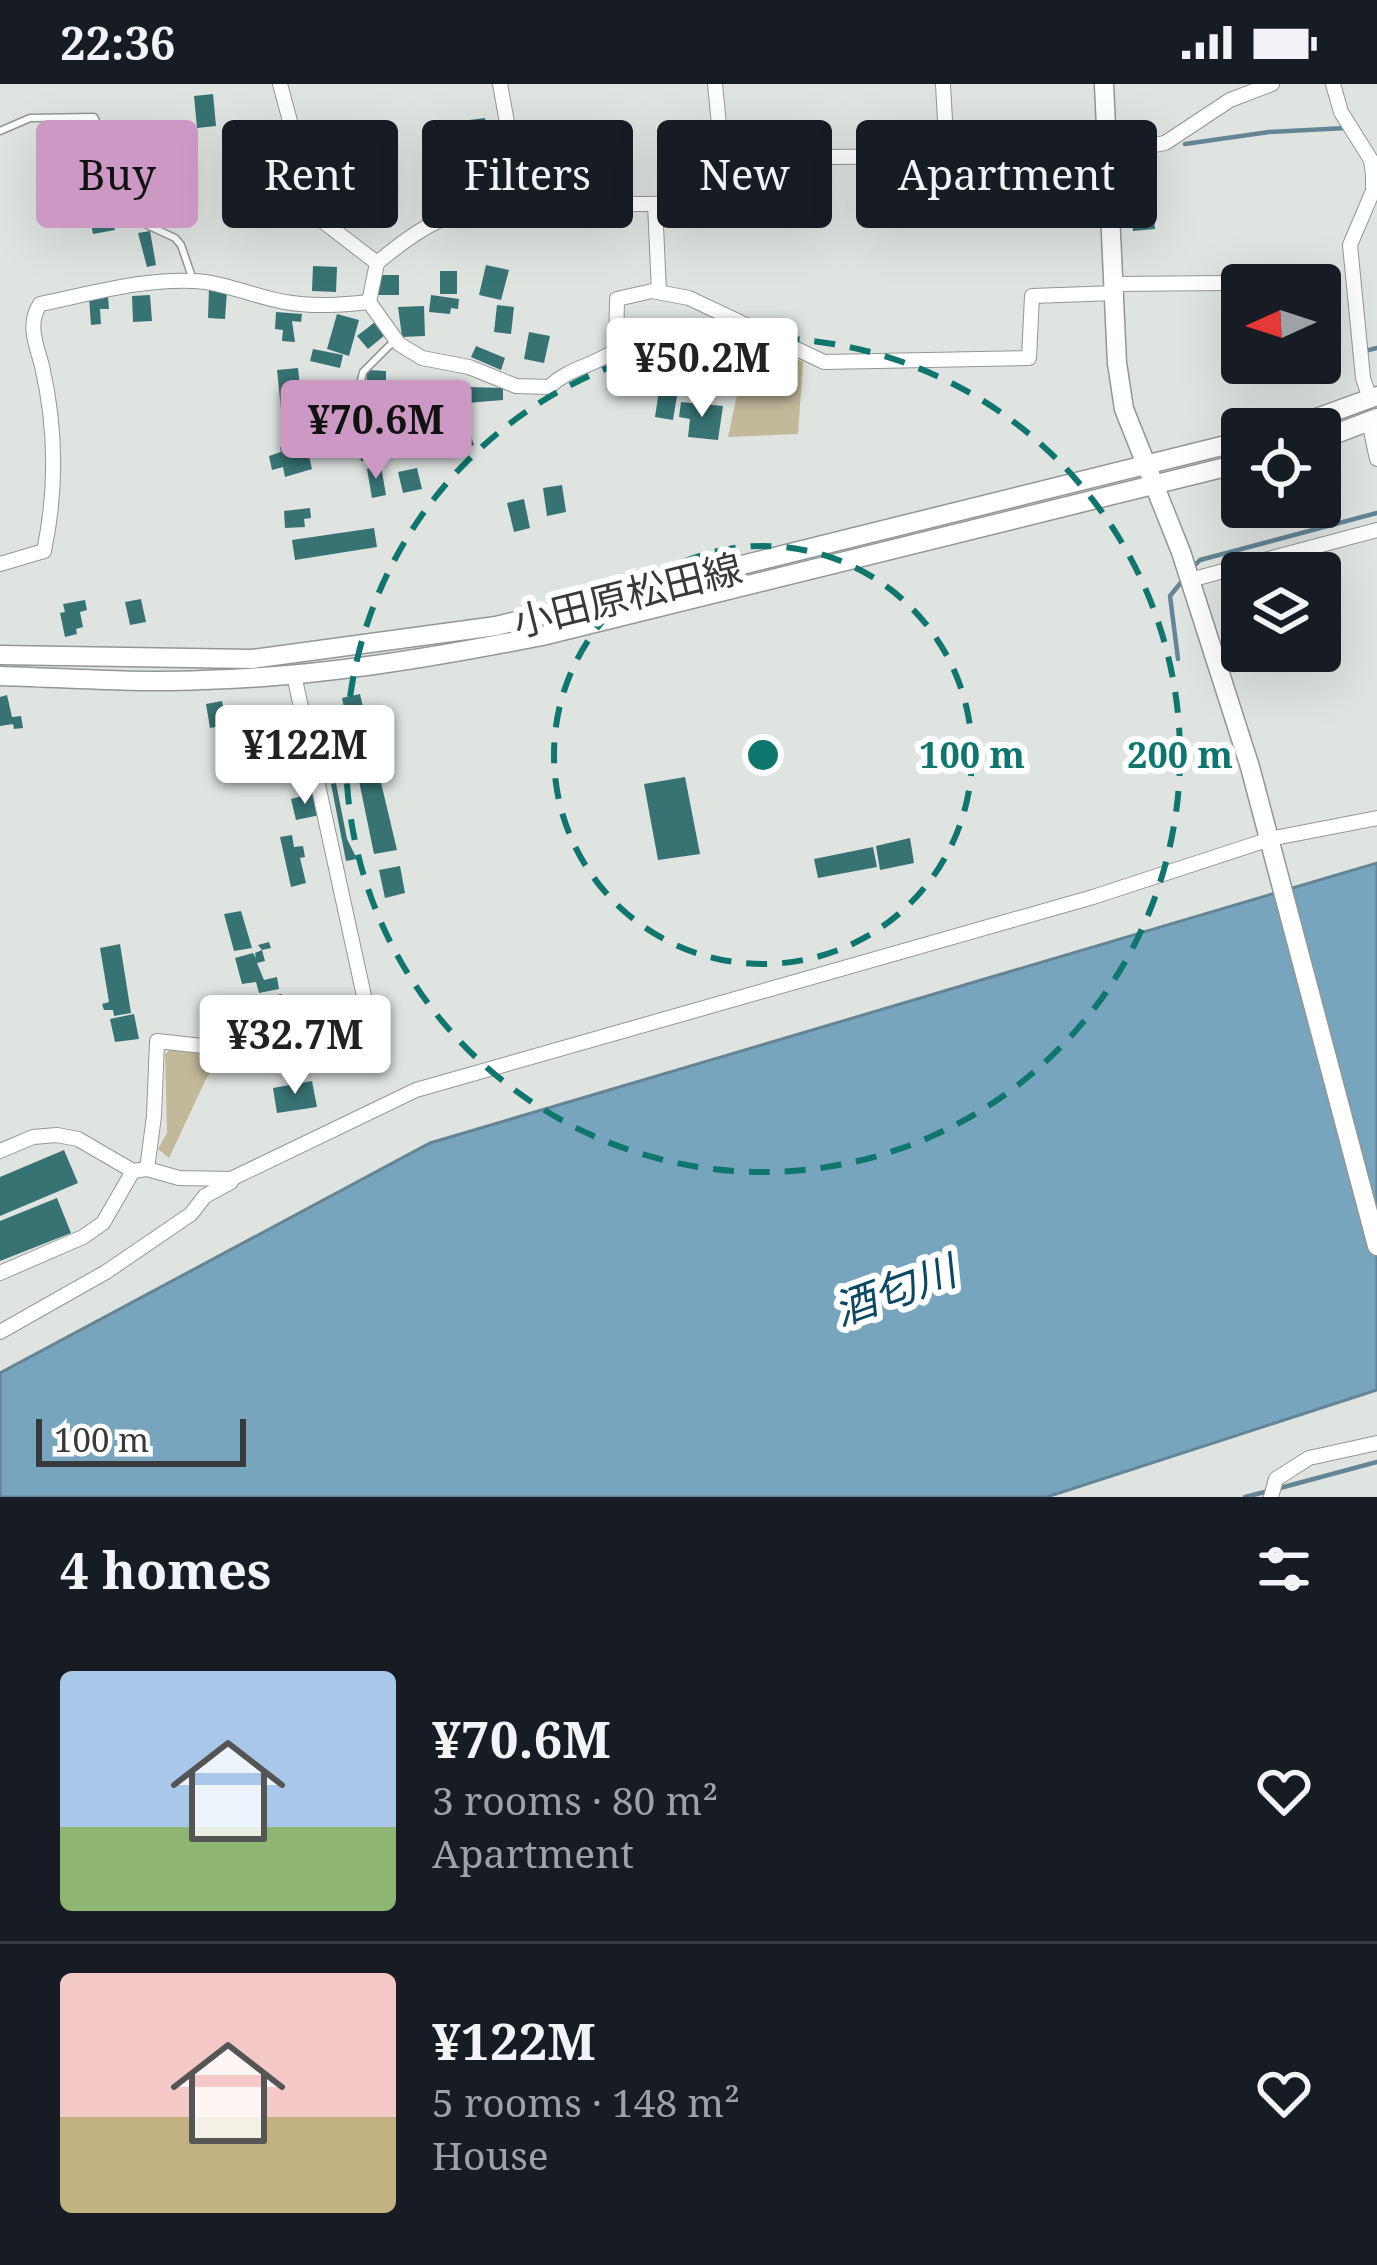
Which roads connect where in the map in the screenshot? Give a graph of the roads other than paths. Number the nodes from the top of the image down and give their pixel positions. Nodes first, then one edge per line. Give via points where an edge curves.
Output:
1 (280, 84) edge
2 (500, 84) edge
3 (716, 84) edge
4 (943, 84) edge
5 (1104, 84) edge
6 (1272, 84) edge
7 (1333, 84) edge
8 (507, 120) edge
9 (719, 120) edge
10 (945, 120) edge
11 (1105, 120) edge
12 (0, 131) edge
13 (1157, 145) edge
14 (1374, 159) edge
15 (633, 204) edge
16 (655, 204) joint
17 (422, 227) edge
18 (1111, 228) edge
19 (376, 263) junction
20 (193, 281) junction
21 (1221, 283) edge
22 (1116, 289) junction
23 (659, 292) junction
24 (369, 302) junction
25 (395, 339) junction
26 (1373, 408) edge
27 (1341, 416) edge
28 (1341, 427) edge
29 (349, 429) dead end
30 (1221, 447) edge
31 (1377, 459) edge
32 (1144, 466) junction
33 (1221, 468) edge
34 (1151, 486) junction
35 (1377, 530) edge
36 (0, 564) edge
37 (1190, 580) junction
38 (0, 655) edge
39 (294, 675) junction
40 (0, 676) edge
41 (1377, 818) edge
42 (1270, 839) junction
43 (0, 1151) edge
44 (140, 1170) junction
45 (245, 1175) junction
46 (1377, 1246) edge
47 (0, 1273) edge
48 (0, 1332) edge
49 (1377, 1443) edge
50 (1271, 1497) edge

1 - 19 street via 311,203
2 - 8 street
3 - 9 street
4 - 10 street
5 - 11 main road
6 - 13 street
7 - 14 street via 1341,112
12 - 20 lane via 30,118 94,117 145,224 181,245
14 - 26 street via 1372,191 1350,245
15 - 16 street
16 - 23 street
17 - 19 street
18 - 22 main road
19 - 24 street
20 - 24 street via 284,302
20 - 36 street via 40,304 32,327 54,416 52,515 44,551
21 - 22 street
22 - 23 street via 1031,296 1029,358 824,362 689,298
22 - 32 main road via 1124,409
23 - 25 street via 616,299 616,350 549,387 516,386 422,358
24 - 25 street
25 - 29 lane via 363,372
26 - 27 main road
26 - 28 main road
26 - 31 street
30 - 32 main road, 小田原松田線
32 - 34 main road
32 - 38 main road, 小田原松田線 via 496,626 252,659
33 - 34 main road, 小田原松田線
34 - 37 main road
34 - 39 main road, 小田原松田線 via 542,636
35 - 37 street
37 - 42 main road
39 - 40 main road, 小田原松田線
39 - 44 street via 370,1037 221,1048 157,1041 154,1116
41 - 42 street
42 - 45 street via 983,930 416,1090
42 - 46 main road
43 - 44 street via 57,1135
44 - 45 street via 178,1178
44 - 47 street via 83,1238
45 - 48 street via 106,1272
49 - 50 street via 1309,1458 1276,1479

